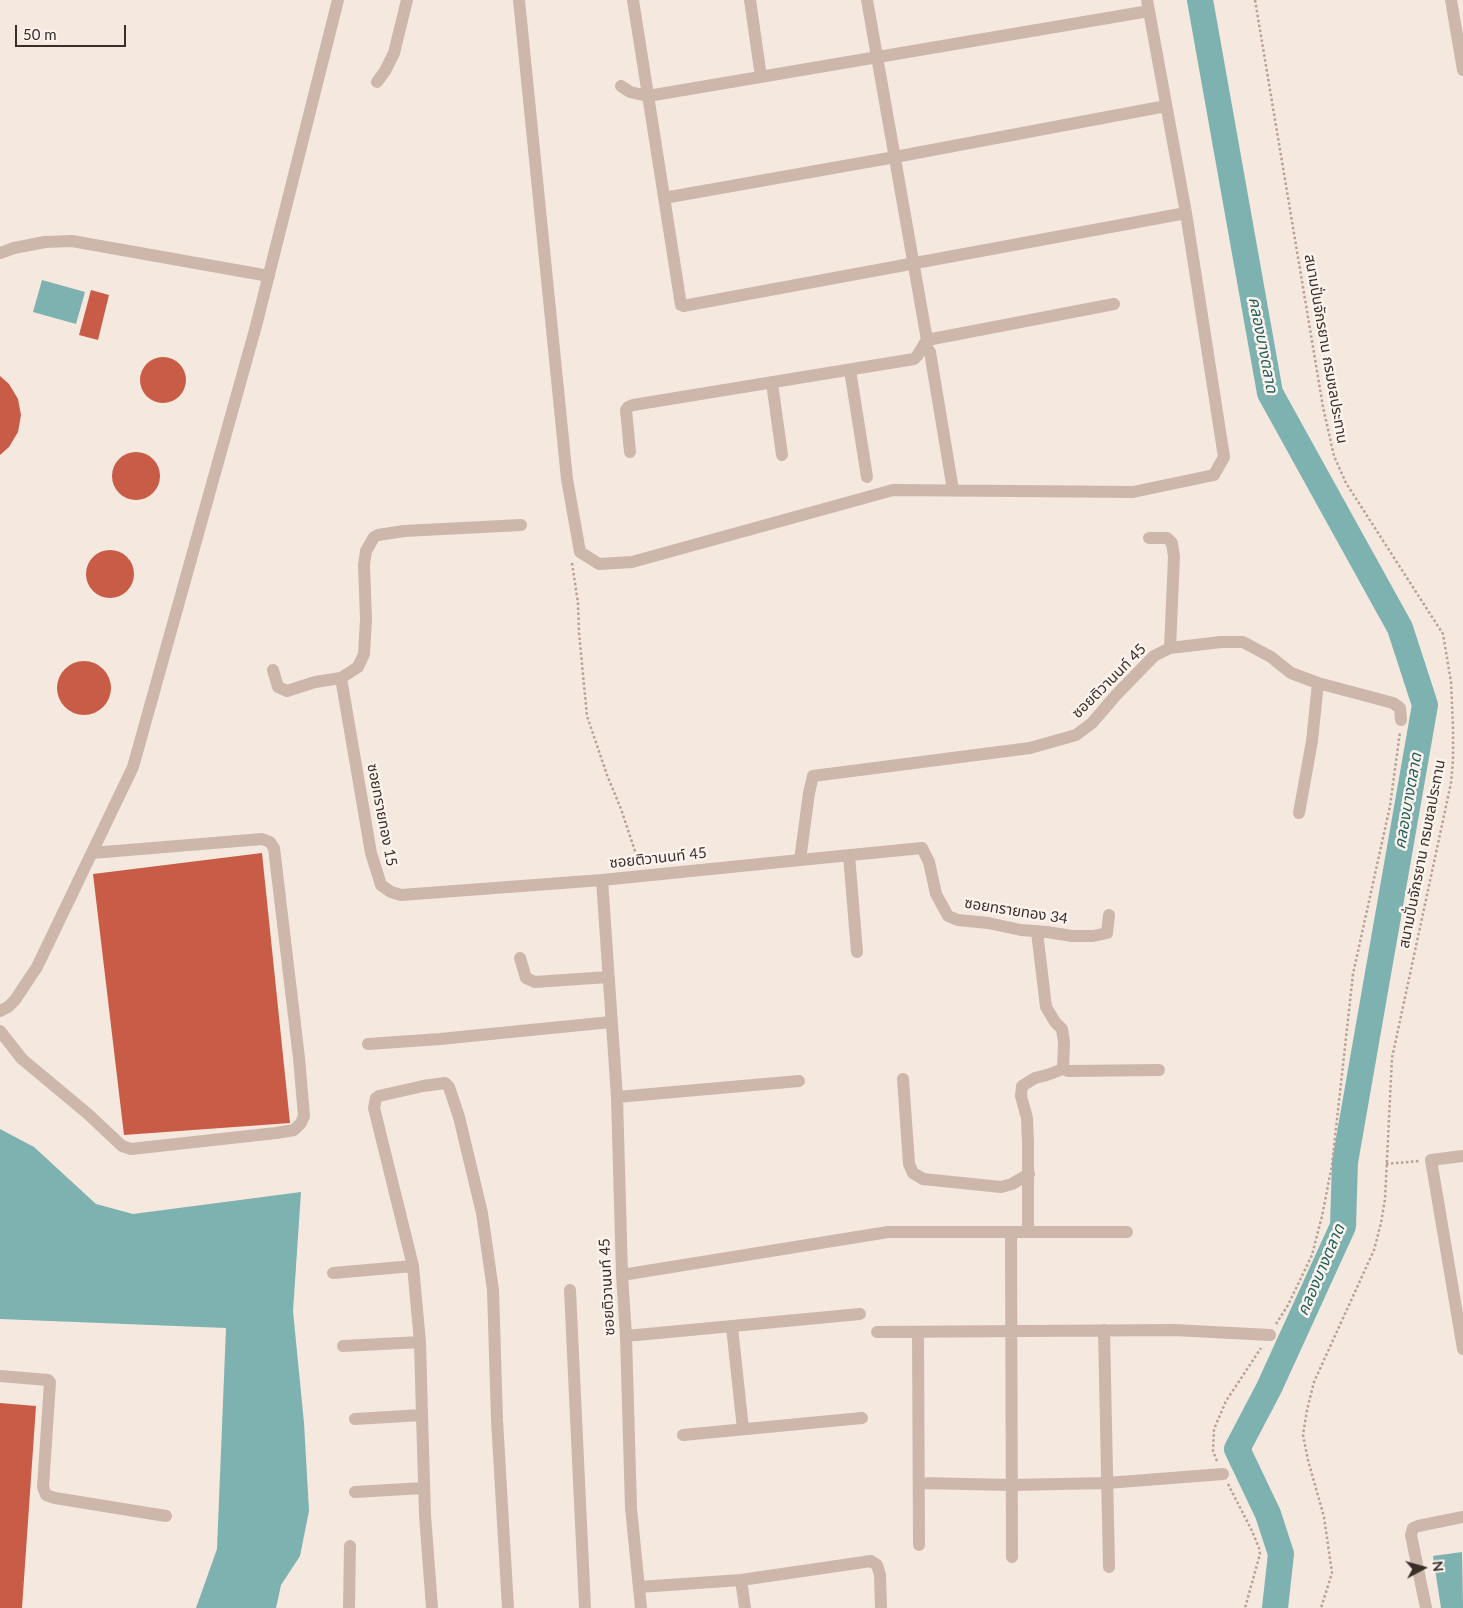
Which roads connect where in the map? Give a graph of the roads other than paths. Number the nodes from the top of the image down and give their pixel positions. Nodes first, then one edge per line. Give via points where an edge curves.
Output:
1 (338, 0) edge
2 (407, 0) edge
3 (519, 0) edge
4 (633, 0) edge
5 (750, 0) edge
6 (867, 0) edge
7 (1451, 0) edge
8 (1148, 5) edge
9 (877, 57) junction
10 (1463, 70) edge
11 (761, 77) junction
12 (377, 82) dead end
13 (621, 86) dead end
14 (648, 96) junction
15 (1166, 106) junction
16 (894, 157) junction
17 (664, 198) junction
18 (1186, 213) junction
19 (0, 253) edge
20 (913, 264) junction
21 (269, 276) junction
22 (1114, 304) dead end
23 (926, 342) junction
24 (850, 370) junction
25 (772, 383) junction
26 (630, 452) dead end
27 (782, 456) dead end
28 (868, 477) dead end
29 (953, 490) junction
30 (521, 525) dead end
31 (1150, 538) dead end
32 (1170, 648) junction
33 (273, 670) dead end
34 (341, 678) junction
35 (1318, 683) junction
36 (1402, 720) road end
37 (1299, 813) dead end
38 (92, 853) junction
39 (849, 856) junction
40 (800, 860) junction
41 (602, 880) junction
42 (1110, 915) dead end
43 (1037, 932) junction
44 (857, 952) dead end
45 (520, 958) dead end
46 (608, 977) junction
47 (0, 1011) edge
48 (611, 1022) junction
49 (0, 1031) edge
50 (368, 1044) dead end
51 (1063, 1069) junction
52 (1159, 1070) dead end
53 (903, 1080) dead end
54 (799, 1081) dead end
55 (617, 1097) junction
56 (1463, 1156) edge
57 (1030, 1174) junction
58 (1011, 1232) junction
59 (1028, 1232) junction
60 (1127, 1232) dead end
61 (413, 1266) junction
62 (333, 1273) dead end
63 (622, 1275) junction
64 (570, 1290) dead end
65 (860, 1314) dead end
66 (732, 1326) junction
67 (1104, 1330) junction
68 (1012, 1331) junction
69 (877, 1332) dead end
70 (918, 1333) junction
71 (1270, 1335) road end
72 (626, 1336) junction
73 (420, 1342) junction
74 (343, 1346) dead end
75 (1463, 1349) edge
76 (0, 1376) edge
77 (422, 1414) junction
78 (862, 1418) dead end
79 (355, 1419) dead end
80 (743, 1429) junction
81 (683, 1435) dead end
82 (1223, 1474) road end
83 (919, 1483) junction
84 (1108, 1483) junction
85 (1012, 1484) junction
86 (424, 1488) junction
87 (355, 1492) dead end
88 (166, 1516) dead end
89 (1463, 1517) edge
90 (919, 1545) dead end
91 (350, 1546) dead end
92 (1012, 1557) dead end
93 (1109, 1567) dead end
94 (741, 1580) junction
95 (639, 1587) junction
96 (349, 1608) edge
97 (432, 1608) edge
98 (508, 1608) edge
99 (585, 1608) edge
100 (641, 1608) edge
101 (745, 1608) edge
102 (881, 1608) edge
103 (1426, 1608) edge

1 - 21 street
2 - 12 street via 394,53
3 - 29 street via 567,478 580,552 600,564 632,562 893,490
4 - 14 street
5 - 11 street
6 - 9 street
7 - 10 street
8 - 9 street
8 - 15 street
9 - 11 street
9 - 16 street
11 - 14 street
13 - 14 street via 630,92
14 - 17 street
15 - 16 street
15 - 18 street
16 - 17 street
16 - 20 street
17 - 20 street via 683,306
18 - 20 street
18 - 29 street via 1224,457 1214,475 1133,492
19 - 21 street via 45,242 72,241
20 - 23 street
21 - 38 street via 133,767
22 - 23 street
23 - 24 street via 914,359
23 - 29 street
24 - 25 street
24 - 28 street
25 - 26 street via 628,407
25 - 27 street
30 - 34 street via 404,531 374,537 366,551 364,564 364,654 358,667
31 - 32 street via 1167,538 1172,543
32 - 35 street, ซอยติวานนท์ 45 via 1242,642 1271,657 1292,673
32 - 40 street, ซอยติวานนท์ 45 via 1154,656 1092,723 1076,735 1030,748 813,776
33 - 34 street via 278,687 287,691
34 - 41 street, ซอยทรายทอง 15 via 371,853 381,885 401,894
35 - 36 street, ซอยติวานนท์ 45 via 1393,703 1400,708
35 - 37 street
38 - 47 street via 37,967 15,1000
38 - 49 street via 262,839 270,842 274,848 299,1058 304,1116 301,1123 294,1130 276,1133 131,1150 122,1146 22,1059
39 - 40 street, ซอยทรายทอง 34
39 - 43 street, ซอยทรายทอง 34 via 922,848 936,894 948,916
39 - 44 street
40 - 41 street, ซอยติวานนท์ 45
41 - 46 street, ซอยติวานนท์ 45
42 - 43 street, ซอยทรายทอง 34 via 1107,933 1072,936
43 - 51 street via 1046,1007 1062,1029
45 - 46 street via 526,978 535,982
46 - 48 street, ซอยติวานนท์ 45
48 - 50 street
48 - 55 street, ซอยติวานนท์ 45
51 - 52 street
51 - 57 street via 1034,1078 1022,1086
53 - 57 street via 908,1164 913,1173 923,1179 1001,1186
54 - 55 street
55 - 63 street, ซอยติวานนท์ 45
56 - 75 street via 1430,1160
57 - 59 street
58 - 59 street
58 - 63 street via 888,1232
58 - 68 street
59 - 60 street
61 - 62 street
61 - 73 street
61 - 98 street via 374,1108 379,1096 445,1083 449,1086 459,1117 482,1213 493,1290
63 - 72 street, ซอยติวานนท์ 45
64 - 99 street
65 - 66 street
66 - 72 street
66 - 80 street
67 - 68 street
67 - 71 street
67 - 84 street
68 - 70 street
68 - 85 street
69 - 70 street
70 - 83 street
72 - 95 street, ซอยติวานนท์ 45 via 631,1508
73 - 74 street
73 - 77 street
76 - 88 street via 50,1382 43,1488 46,1495
77 - 79 street
77 - 86 street
78 - 80 street
80 - 81 street
82 - 84 street
83 - 85 street
83 - 90 street
84 - 85 street
84 - 93 street
85 - 92 street
86 - 87 street
86 - 97 street
89 - 103 street via 1413,1528
91 - 96 street
94 - 95 street
94 - 101 street
94 - 102 street via 871,1561 880,1575
95 - 100 street, ซอยติวานนท์ 45

